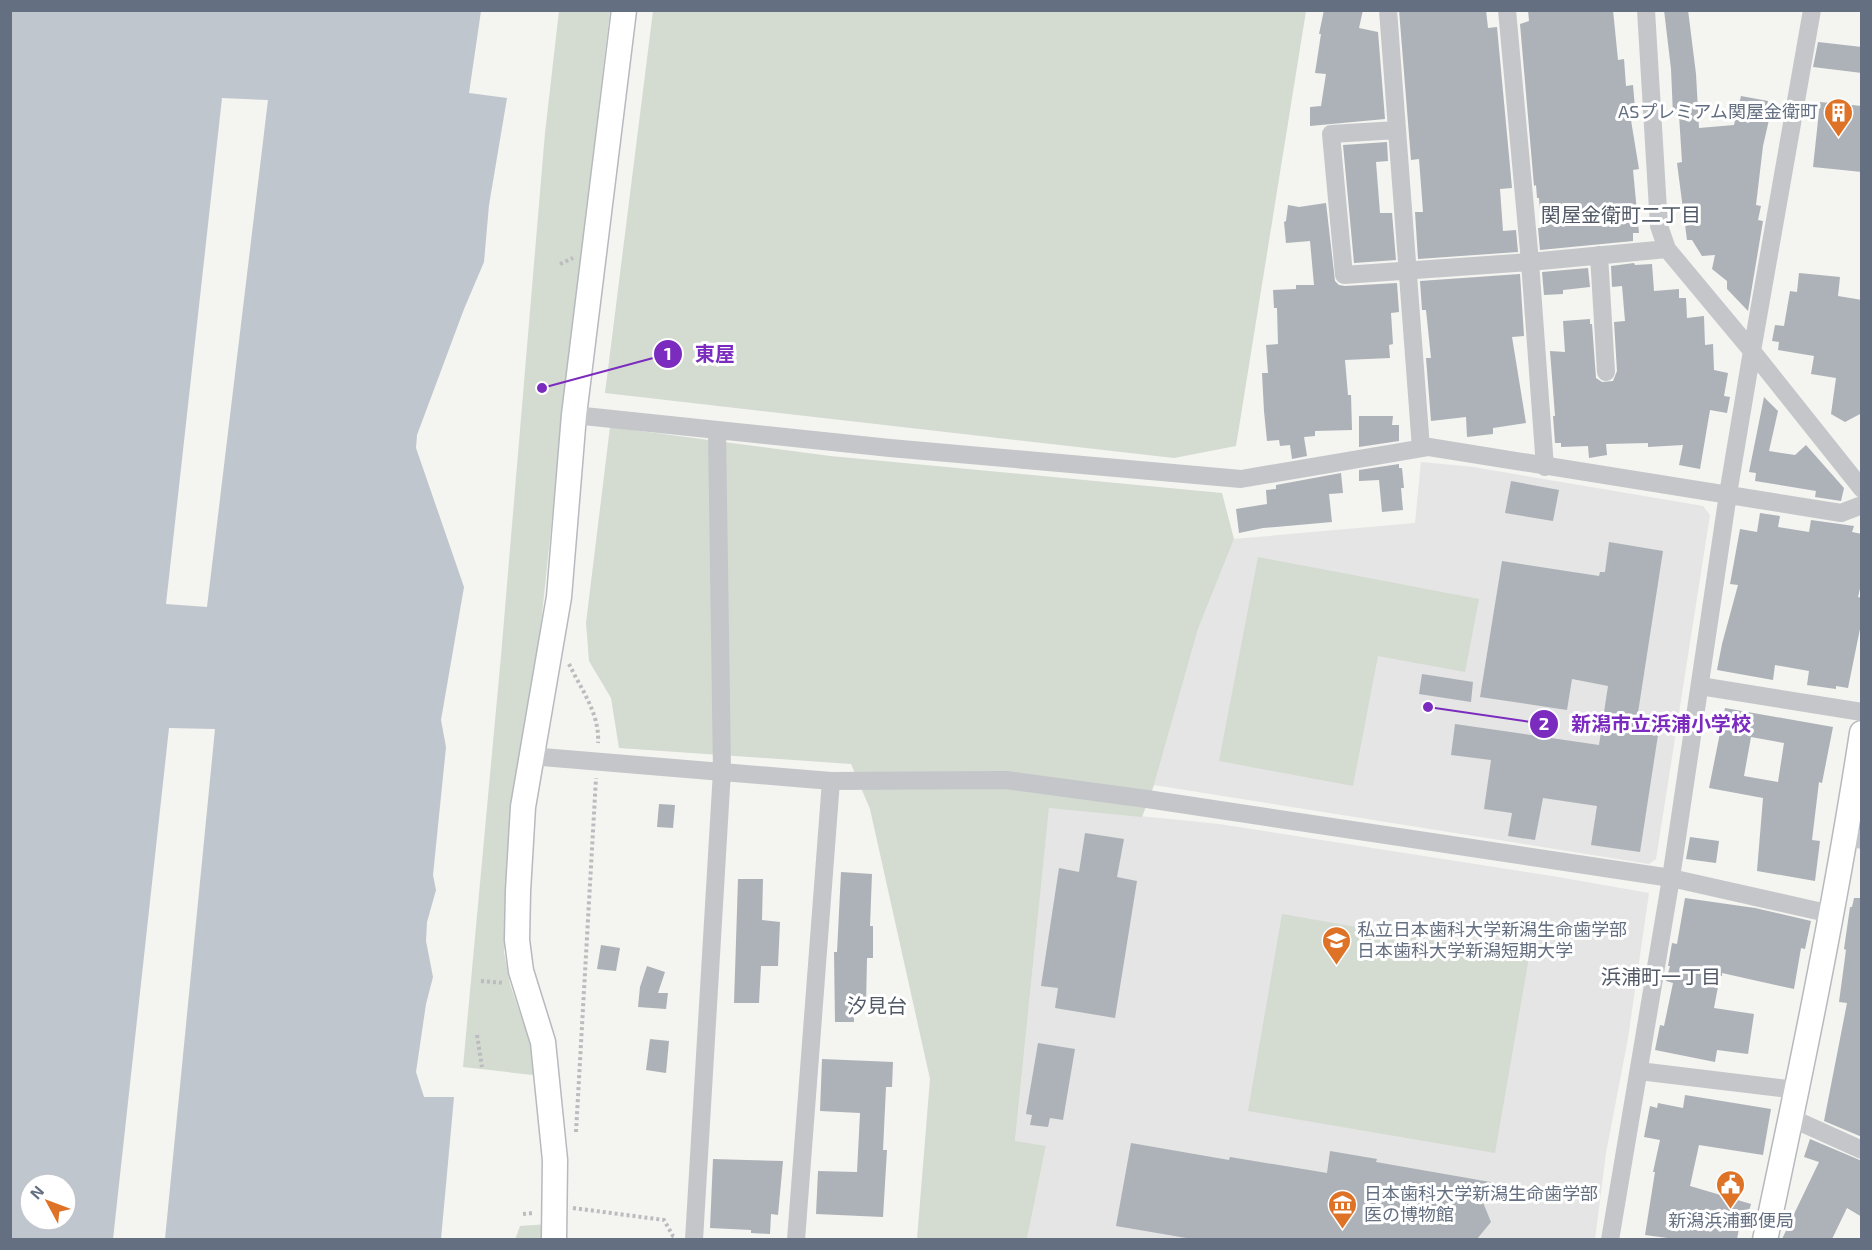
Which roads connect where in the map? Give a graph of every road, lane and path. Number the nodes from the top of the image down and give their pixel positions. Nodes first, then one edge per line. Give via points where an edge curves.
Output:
1 (624, 10) edge
2 (1388, 10) edge
3 (1506, 10) edge
4 (1646, 10) edge
5 (1812, 10) edge
6 (1397, 130) junction
7 (1667, 249) junction
8 (1599, 255) junction
9 (1530, 262) junction
10 (1408, 272) junction
11 (1752, 351) junction
12 (1606, 372) dead end
13 (574, 415) junction
14 (717, 430) junction
15 (1421, 448) junction
16 (1545, 467) junction
17 (1862, 489) edge
18 (1728, 494) junction
19 (1862, 505) edge
20 (568, 662) dead end
21 (1700, 686) junction
22 (1862, 712) edge
23 (1862, 733) edge
24 (598, 744) dead end
25 (530, 756) junction
26 (597, 767) dead end
27 (722, 771) junction
28 (831, 781) junction
29 (1854, 838) edge
30 (1671, 878) junction
31 (1831, 914) junction
32 (481, 981) dead end
33 (507, 984) dead end
34 (477, 1035) dead end
35 (482, 1066) dead end
36 (1639, 1071) junction
37 (1797, 1090) junction
38 (1791, 1118) junction
39 (575, 1144) dead end
40 (1862, 1150) edge
41 (578, 1207) junction
42 (567, 1209) dead end
43 (534, 1213) dead end
44 (523, 1214) dead end
45 (577, 1218) dead end
46 (554, 1239) edge
47 (686, 1239) edge
48 (796, 1239) edge
49 (1610, 1239) edge
50 (1765, 1239) edge

1 - 13 street
2 - 6 street
3 - 9 street
4 - 7 street via 1659,226
5 - 11 street
6 - 10 street
6 - 10 street via 1331,134 1344,275
7 - 8 street
7 - 11 street
8 - 9 street
8 - 12 street
9 - 10 street
9 - 16 street
10 - 15 street
11 - 17 street
11 - 18 street
13 - 14 street
13 - 25 street via 559,597
14 - 15 street via 1241,479
14 - 27 street
15 - 16 street
16 - 18 street
18 - 19 street via 1841,513
18 - 21 street
20 - 24 path via 591,706
21 - 22 street
21 - 30 street
23 - 29 street
25 - 27 street
25 - 46 street via 523,807 517,940 521,971 543,1042 555,1160
26 - 39 path
27 - 28 street
27 - 47 street
28 - 30 street via 1006,780
28 - 48 street
29 - 31 street
30 - 31 street
30 - 36 street
31 - 37 street
32 - 33 path
34 - 35 path
36 - 37 street
36 - 49 street
37 - 38 street
38 - 40 street
38 - 50 street
41 - 42 path
41 - 45 path
41 - 47 path via 664,1220 673,1236
43 - 44 path

